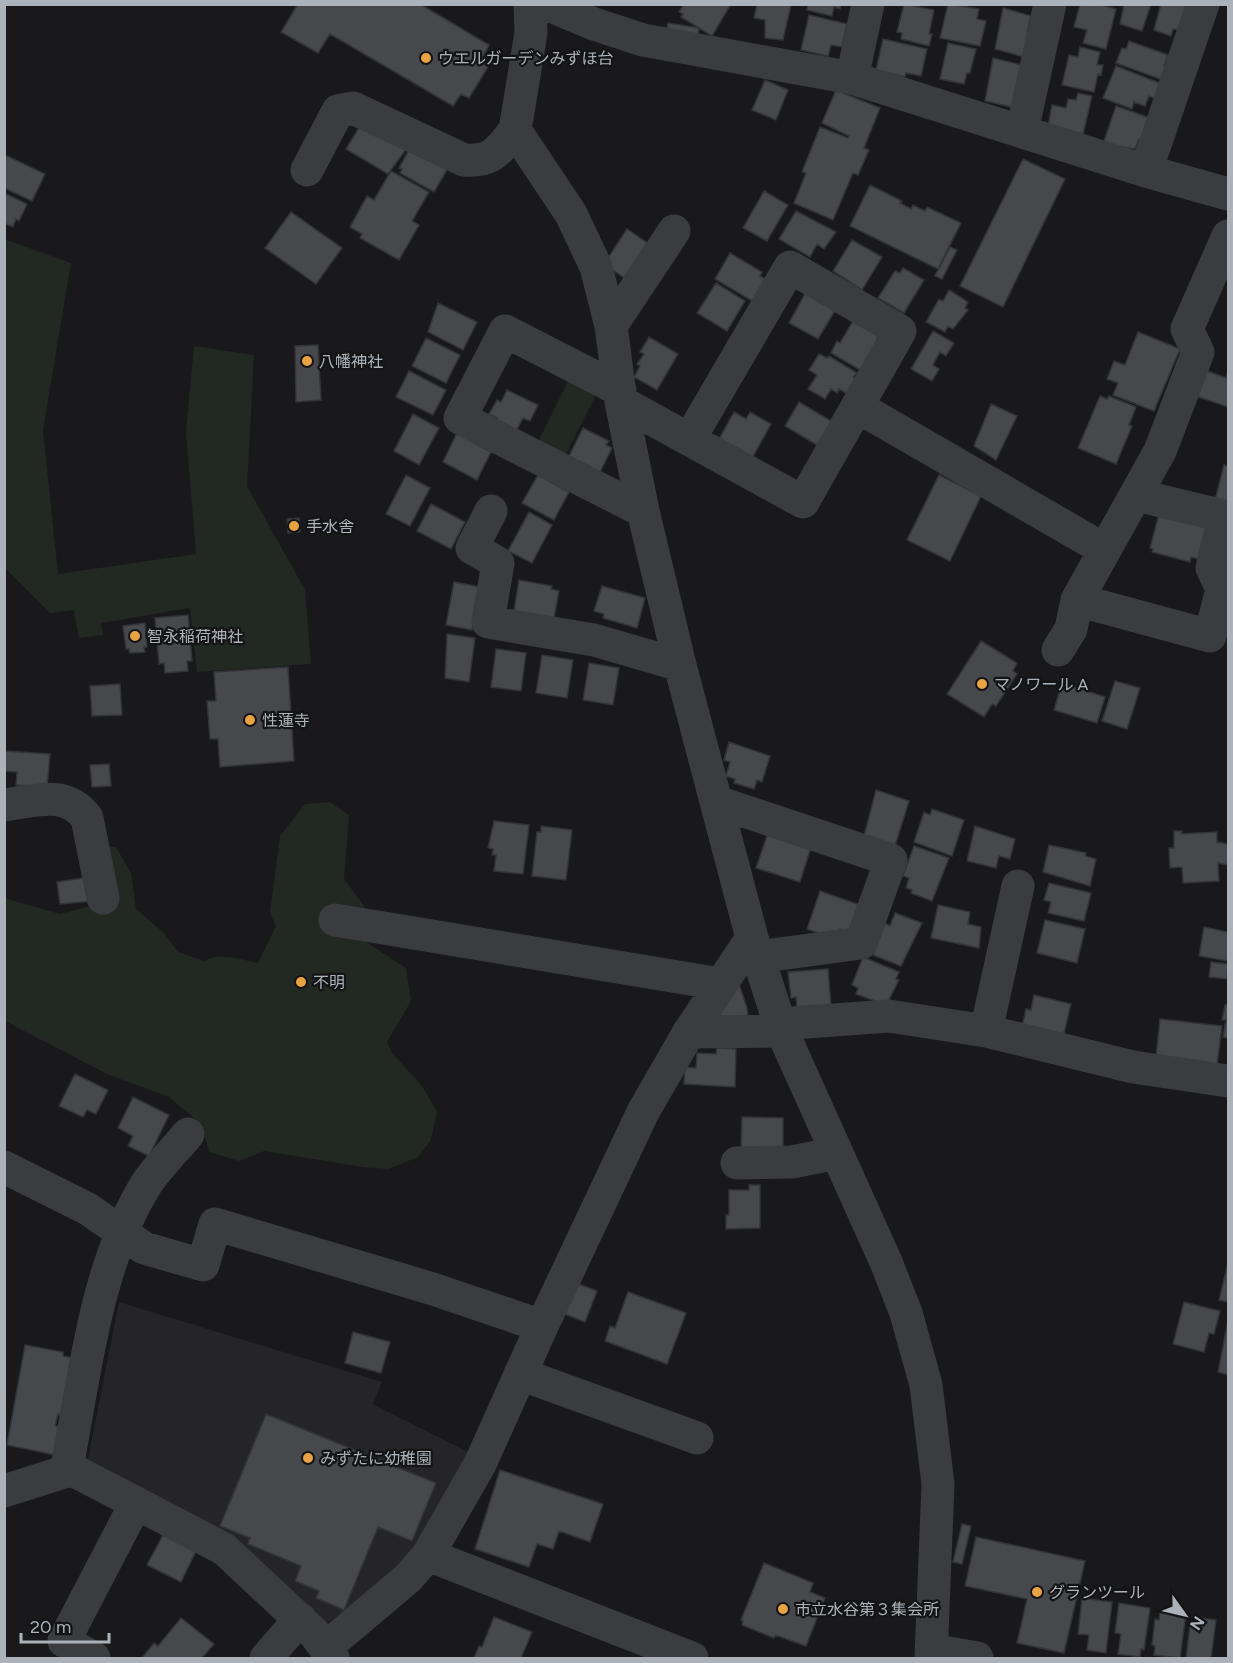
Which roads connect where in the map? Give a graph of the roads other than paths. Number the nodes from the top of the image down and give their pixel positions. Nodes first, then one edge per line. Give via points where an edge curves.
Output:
1 (530, 4) edge
2 (546, 4) edge
3 (868, 4) edge
4 (1050, 4) edge
5 (1203, 4) edge
6 (852, 78) junction
7 (515, 130) junction
8 (1022, 131) junction
9 (307, 170) dead end
10 (1146, 171) junction
11 (1228, 194) edge
12 (674, 231) dead end
13 (1228, 236) edge
14 (611, 326) junction
15 (621, 396) junction
16 (858, 407) junction
17 (690, 438) junction
18 (1136, 495) junction
19 (491, 511) dead end
20 (643, 511) junction
21 (1226, 516) edge
22 (1105, 550) junction
23 (1077, 600) junction
24 (1058, 650) dead end
25 (680, 665) junction
26 (717, 802) junction
27 (4, 805) edge
28 (1018, 886) dead end
29 (103, 898) dead end
30 (335, 920) dead end
31 (755, 947) junction
32 (720, 984) junction
33 (781, 1028) junction
34 (986, 1031) junction
35 (689, 1032) junction
36 (1228, 1081) edge
37 (188, 1134) dead end
38 (837, 1153) junction
39 (737, 1163) dead end
40 (4, 1167) edge
41 (122, 1233) junction
42 (542, 1326) junction
43 (520, 1374) junction
44 (697, 1438) dead end
45 (67, 1467) junction
46 (4, 1491) edge
47 (136, 1503) junction
48 (428, 1555) junction
49 (300, 1619) junction
50 (329, 1653) edge
51 (931, 1654) edge
52 (674, 1655) edge
53 (94, 1659) edge
54 (266, 1659) edge
55 (977, 1659) edge

1 - 7 street via 531,33
2 - 6 street via 643,40
3 - 6 street
4 - 8 street
5 - 10 street
6 - 8 street
7 - 9 street via 496,154 481,162 464,160 353,108 338,111
7 - 14 street via 571,214 596,267
8 - 10 street
10 - 11 street
12 - 14 street
13 - 18 street via 1187,329 1198,352 1160,450
14 - 15 street
15 - 17 street
15 - 20 street
15 - 20 street via 505,331 460,418
16 - 17 street via 803,502
16 - 17 street via 900,331 790,267
16 - 22 street
18 - 21 street
18 - 22 street
19 - 25 street via 472,548 498,563 488,622 594,640
20 - 25 street
21 - 23 street via 1212,568 1222,589 1210,636
22 - 23 street
23 - 24 street via 1071,629
25 - 26 street
26 - 31 street
26 - 31 street via 891,860 861,943
27 - 29 street via 57,799 71,801 81,809 87,818
28 - 34 street
30 - 32 street
31 - 32 street
31 - 33 street
32 - 35 street
33 - 34 street via 889,1016
33 - 35 street
33 - 38 street
34 - 36 street via 1133,1067
35 - 42 street via 638,1122
37 - 41 street via 148,1182
38 - 39 street via 792,1162
38 - 51 street via 906,1313 926,1385 938,1484
40 - 41 street via 88,1209
41 - 42 street via 144,1248 203,1265 215,1224
41 - 45 street via 95,1320
42 - 43 street
43 - 44 street
43 - 48 street via 480,1464
45 - 46 street via 64,1472
45 - 47 street
47 - 49 street via 224,1550
47 - 53 street via 64,1641
48 - 50 street
48 - 52 street
49 - 50 street
49 - 54 street
51 - 55 street

